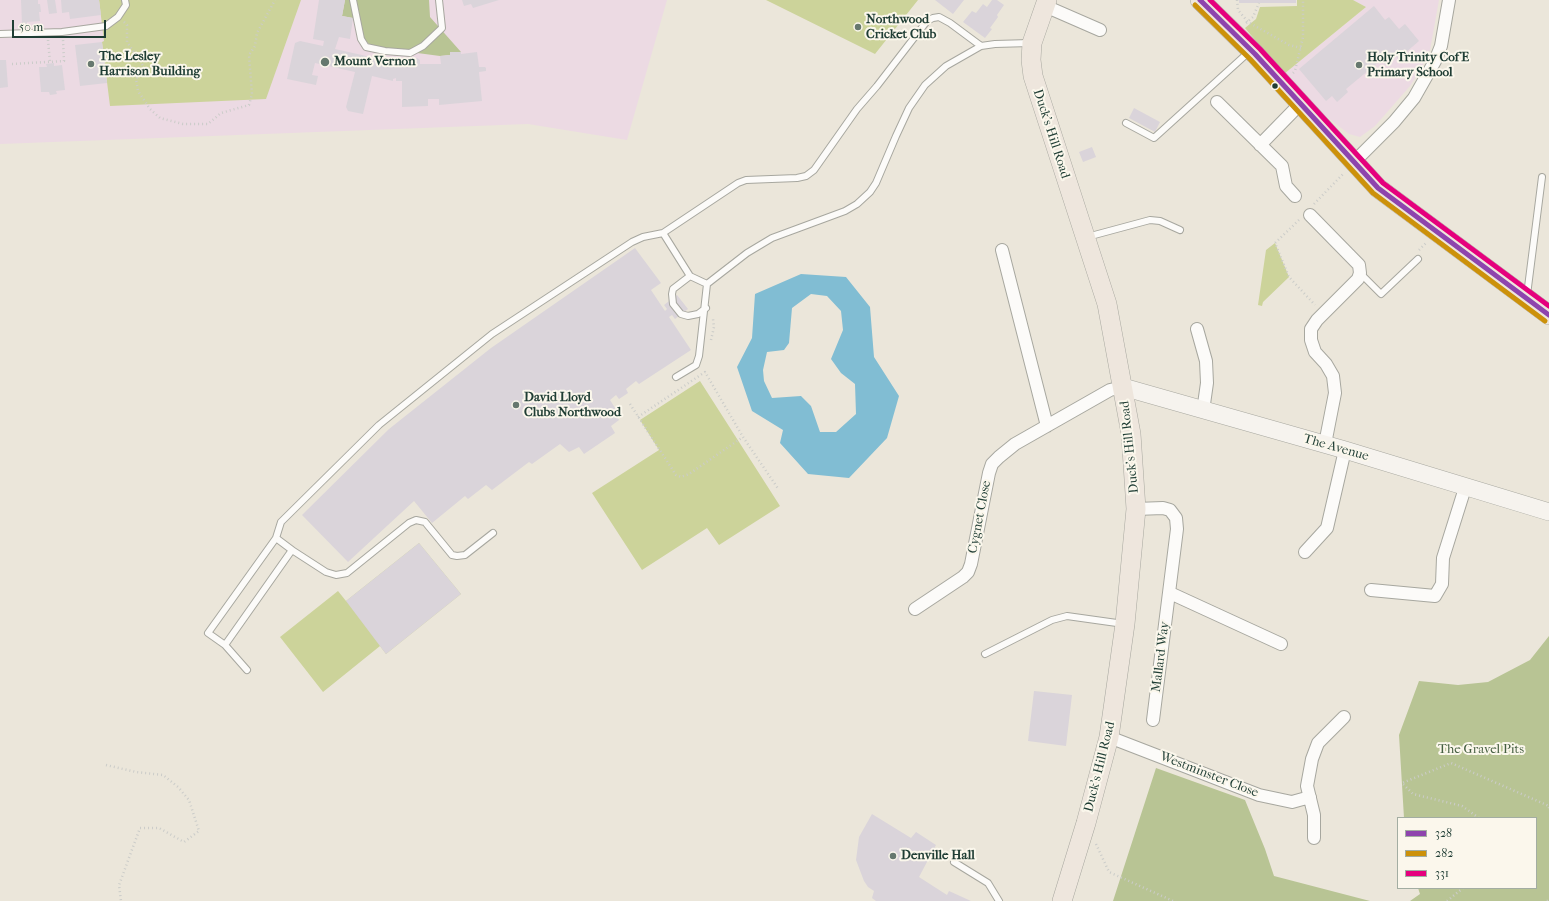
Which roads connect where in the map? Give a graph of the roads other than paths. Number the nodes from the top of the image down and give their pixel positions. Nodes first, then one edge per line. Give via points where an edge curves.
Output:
1 (125, 0) edge
2 (353, 0) edge
3 (439, 0) edge
4 (1200, 0) edge
5 (1449, 0) edge
6 (1046, 3) edge
7 (1100, 30) dead end
8 (0, 34) edge
9 (1032, 43) junction
10 (981, 46) junction
11 (1251, 50) junction
12 (1218, 102) dead end
13 (1301, 103) junction
14 (1126, 123) dead end
15 (1260, 145) junction
16 (1354, 162) junction
17 (1542, 176) dead end
18 (1295, 196) dead end
19 (1308, 214) road end
20 (1180, 230) dead end
21 (663, 233) junction
22 (1085, 238) junction
23 (1002, 250) dead end
24 (1418, 259) dead end
25 (1360, 273) junction
26 (690, 276) junction
27 (707, 284) junction
28 (1527, 298) junction
29 (706, 308) junction
30 (1549, 315) edge
31 (1196, 329) dead end
32 (676, 377) dead end
33 (1123, 387) junction
34 (1203, 411) junction
35 (1047, 426) junction
36 (1325, 444) junction
37 (1345, 450) junction
38 (1465, 488) junction
39 (1136, 509) junction
40 (1549, 512) edge
41 (493, 533) dead end
42 (276, 538) junction
43 (292, 550) junction
44 (1305, 552) dead end
45 (1371, 590) dead end
46 (1170, 593) junction
47 (915, 609) dead end
48 (1125, 624) junction
49 (1281, 644) dead end
50 (225, 645) junction
51 (985, 654) dead end
52 (247, 670) dead end
53 (1344, 717) dead end
54 (1153, 720) dead end
55 (1109, 737) junction
56 (1310, 797) junction
57 (1314, 838) dead end
58 (954, 862) dead end
59 (1000, 901) edge
60 (1062, 901) edge

1 - 8 lane via 126,5 118,17 106,26 62,32
2 - 3 lane via 361,39 366,47 410,53 423,46 442,28
4 - 11 main road via 1240,27
5 - 16 street via 1436,61 1414,98
6 - 7 street
6 - 9 main road, Duck's Hill Road
9 - 10 lane
9 - 22 main road, Duck's Hill Road via 1033,76
10 - 21 lane via 950,23 939,17 933,18 857,109 814,170 806,176 797,178 757,179 738,183
10 - 27 lane via 946,66 925,85 909,108 876,183 857,204 845,211 772,238 747,253
11 - 13 main road
11 - 14 lane via 1154,138
12 - 15 street
13 - 15 street
13 - 16 main road
15 - 18 street via 1282,166 1286,186
16 - 28 main road via 1378,188
17 - 28 lane
19 - 25 street via 1358,265
20 - 22 lane via 1160,221 1150,220
21 - 26 lane
21 - 42 lane via 632,242 518,316 469,352 374,431 281,522
22 - 33 main road, Duck's Hill Road via 1107,304
23 - 35 street
24 - 25 lane via 1381,294
25 - 36 street via 1358,279 1311,329 1315,352 1333,376 1335,393
26 - 27 lane
26 - 29 lane via 674,289 673,304 681,314 688,316 698,314
27 - 29 lane
28 - 30 main road
29 - 32 lane via 696,365
31 - 34 street via 1206,361 1207,383
33 - 34 street, The Avenue
33 - 35 street, Cygnet Close via 1110,390
33 - 39 main road, Duck's Hill Road via 1131,434
34 - 36 street, The Avenue
35 - 47 street, Cygnet Close via 1015,444 992,464 968,572
36 - 37 street, The Avenue
37 - 38 street, The Avenue
37 - 44 street via 1327,528
38 - 40 street, The Avenue
38 - 45 street via 1443,558 1442,584 1435,596
39 - 46 street, Mallard Way via 1163,508 1170,510 1176,518
39 - 48 main road, Duck's Hill Road
41 - 43 lane via 465,555 457,556 452,555 425,522 416,520 347,573 336,575 326,572
42 - 43 lane
42 - 50 lane via 208,633
43 - 50 lane
46 - 49 street
46 - 54 street, Mallard Way
48 - 51 lane via 1067,616 1052,620
48 - 55 main road, Duck's Hill Road
50 - 52 lane
53 - 56 street via 1318,743 1307,786
55 - 56 street, Westminster Close via 1259,795 1292,802
55 - 60 main road, Duck's Hill Road
56 - 57 street via 1314,815
58 - 59 lane via 988,883

